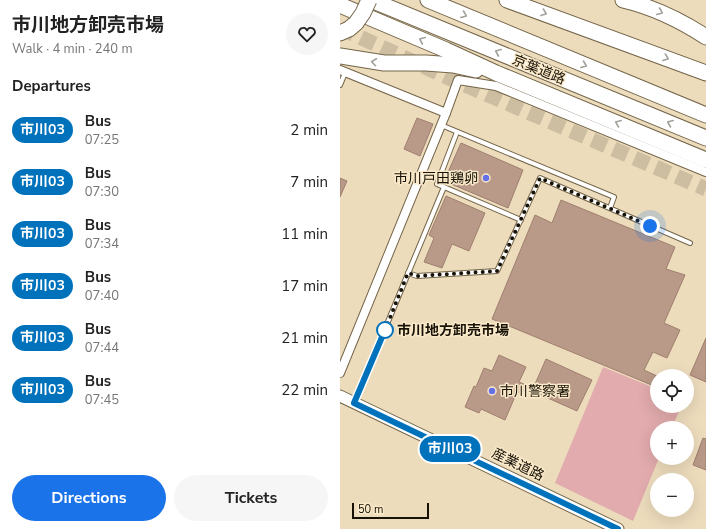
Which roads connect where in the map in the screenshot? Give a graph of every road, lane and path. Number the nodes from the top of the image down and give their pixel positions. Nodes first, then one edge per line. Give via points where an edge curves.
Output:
1 (370, 0) edge
2 (428, 0) edge
3 (507, 0) edge
4 (622, 0) edge
5 (340, 6) edge
6 (340, 33) edge
7 (706, 36) edge
8 (340, 56) edge
9 (343, 71) edge
10 (496, 73) junction
11 (706, 73) edge
12 (340, 85) edge
13 (446, 113) junction
14 (706, 115) edge
15 (441, 125) junction
16 (457, 132) junction
17 (706, 138) edge
18 (706, 160) edge
19 (706, 172) edge
20 (444, 187) junction
21 (610, 208) junction
22 (521, 220) junction
23 (690, 243) dead end
24 (408, 273) junction
25 (340, 373) edge
26 (340, 396) edge
27 (354, 403) junction
28 (618, 529) edge

1 - 6 highway, bridge via 356,23
17 -> 1 highway, 京葉道路
2 -> 14 highway, 京葉道路
3 -> 11 highway
4 -> 7 highway via 658,11
10 -> 5 highway
10 -> 8 highway via 446,64 384,63
9 - 12 lane
9 - 13 street
18 -> 10 highway
13 - 15 street
13 - 19 street via 458,80 496,86
15 - 16 lane
15 - 25 street
16 - 20 lane via 437,184
16 - 21 lane via 614,198
20 - 22 lane
20 - 24 lane
21 - 22 lane via 540,178
21 - 23 lane
22 - 24 lane via 497,271 417,276
24 - 27 lane
26 - 27 main road, 産業道路
27 - 28 main road, 産業道路

